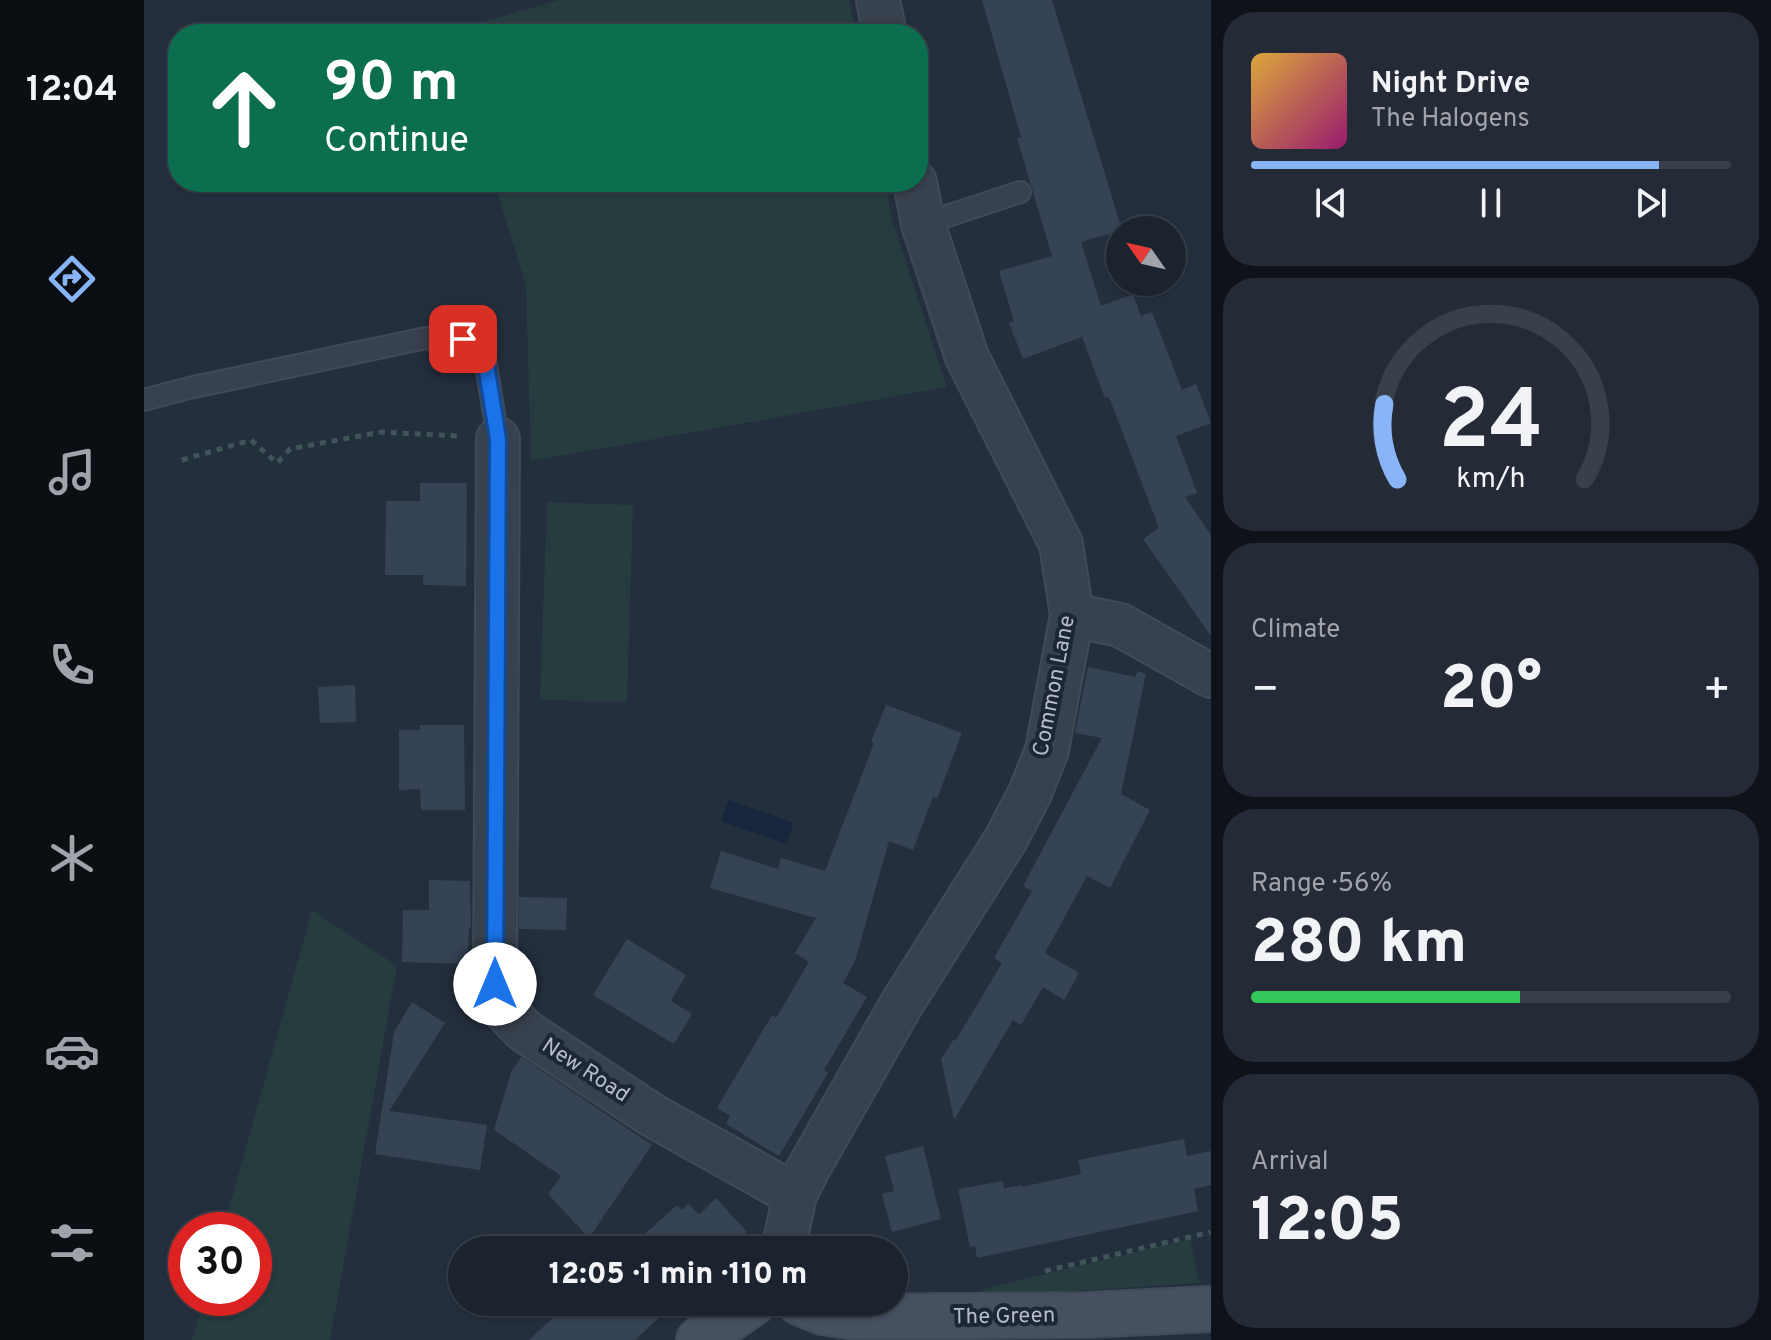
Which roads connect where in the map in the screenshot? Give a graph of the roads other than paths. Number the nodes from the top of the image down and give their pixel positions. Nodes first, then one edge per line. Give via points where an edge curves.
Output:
1 (878, 0) edge
2 (883, 24) edge
3 (917, 192) edge
4 (1020, 192) dead end
5 (923, 224) junction
6 (144, 400) edge
7 (498, 439) joint
8 (1072, 615) junction
9 (1211, 676) edge
10 (795, 1195) junction
11 (786, 1236) edge
12 (1211, 1309) edge
13 (734, 1316) edge
14 (849, 1316) edge
15 (1086, 1328) edge
16 (699, 1340) edge

1 - 2 street
3 - 5 street, Common Lane
4 - 5 lane
5 - 8 street, Common Lane via 967,357 1061,544
6 - 7 lane via 426,338 463,339 485,358
7 - 10 street, New Road via 495,984 505,1011 526,1032 652,1115
8 - 9 street via 1120,625
8 - 10 street, Common Lane via 1047,750 1030,793 901,1005
10 - 11 street, Common Lane
12 - 15 street, The Green
13 - 16 street
14 - 15 street, The Green

